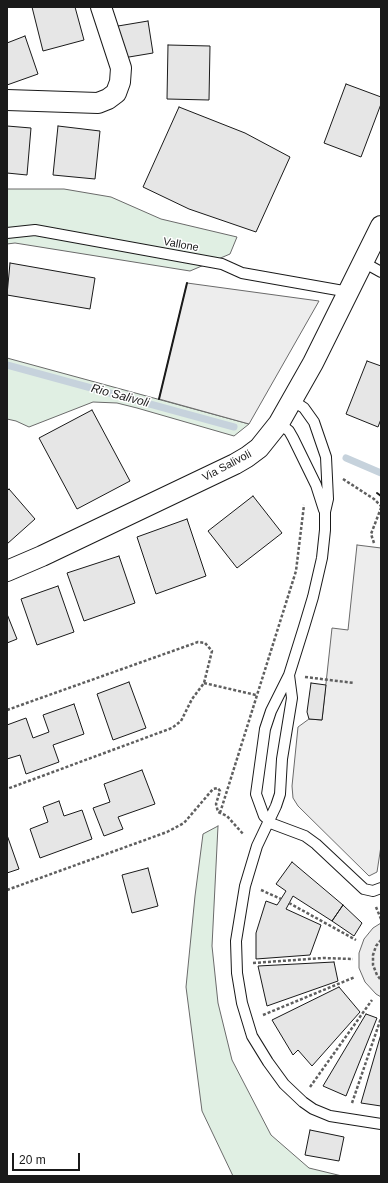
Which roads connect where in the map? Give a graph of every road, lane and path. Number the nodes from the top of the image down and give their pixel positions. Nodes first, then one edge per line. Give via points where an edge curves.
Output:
1 (102, 7) edge
2 (7, 100) edge
3 (381, 226) edge
4 (7, 233) edge
5 (363, 262) junction
6 (381, 272) edge
7 (349, 292) junction
8 (292, 400) junction
9 (279, 423) junction
10 (342, 479) dead end
11 (304, 502) dead end
12 (381, 507) edge
13 (325, 512) junction
14 (374, 543) dead end
15 (7, 571) edge
16 (289, 675) junction
17 (204, 683) junction
18 (354, 683) dead end
19 (256, 695) junction
20 (7, 710) edge
21 (7, 789) edge
22 (220, 813) junction
23 (269, 822) junction
24 (257, 846) junction
25 (245, 886) junction
26 (381, 888) edge
27 (7, 890) edge
28 (281, 899) dead end
29 (289, 903) dead end
30 (356, 940) dead end
31 (381, 940) edge
32 (352, 958) dead end
33 (256, 963) dead end
34 (356, 977) dead end
35 (381, 980) edge
36 (372, 1000) dead end
37 (381, 1018) edge
38 (248, 1021) junction
39 (300, 1100) junction
40 (347, 1119) junction
41 (381, 1124) edge

1 - 2 street via 121,68 116,93 98,103
3 - 5 street, Via Salivoli
4 - 7 lane, Vallone via 35,230 222,264 242,273
5 - 6 lane
5 - 7 street, Via Salivoli
7 - 8 street, Via Salivoli
8 - 9 street, Via Salivoli
8 - 13 lane via 304,408 314,422 326,457 328,499
9 - 13 lane via 294,438 316,485
9 - 15 street, Via Salivoli via 259,448 247,457
10 - 12 path via 374,499
11 - 19 path via 296,571
12 - 14 path via 371,534
13 - 16 lane via 322,558 314,597
16 - 18 path
16 - 23 lane via 292,698 282,759 280,794
16 - 23 lane via 265,729 258,778 256,794 264,816
17 - 19 path
17 - 20 path via 212,651 208,645 201,642
17 - 21 path via 181,721 172,728
19 - 22 path
22 - 24 path via 227,816 249,842
22 - 27 path via 216,804 220,791 218,788 213,789 184,823 167,832
23 - 24 lane
23 - 26 lane via 305,836 364,889 373,891
24 - 25 lane
25 - 28 path via 269,892
25 - 38 lane via 236,942 237,974
29 - 30 path
31 - 35 path via 373,955 373,965
32 - 33 path
34 - 38 path
36 - 39 path
37 - 40 path
38 - 39 lane via 252,1036 268,1062
39 - 40 lane via 313,1109
40 - 41 lane

